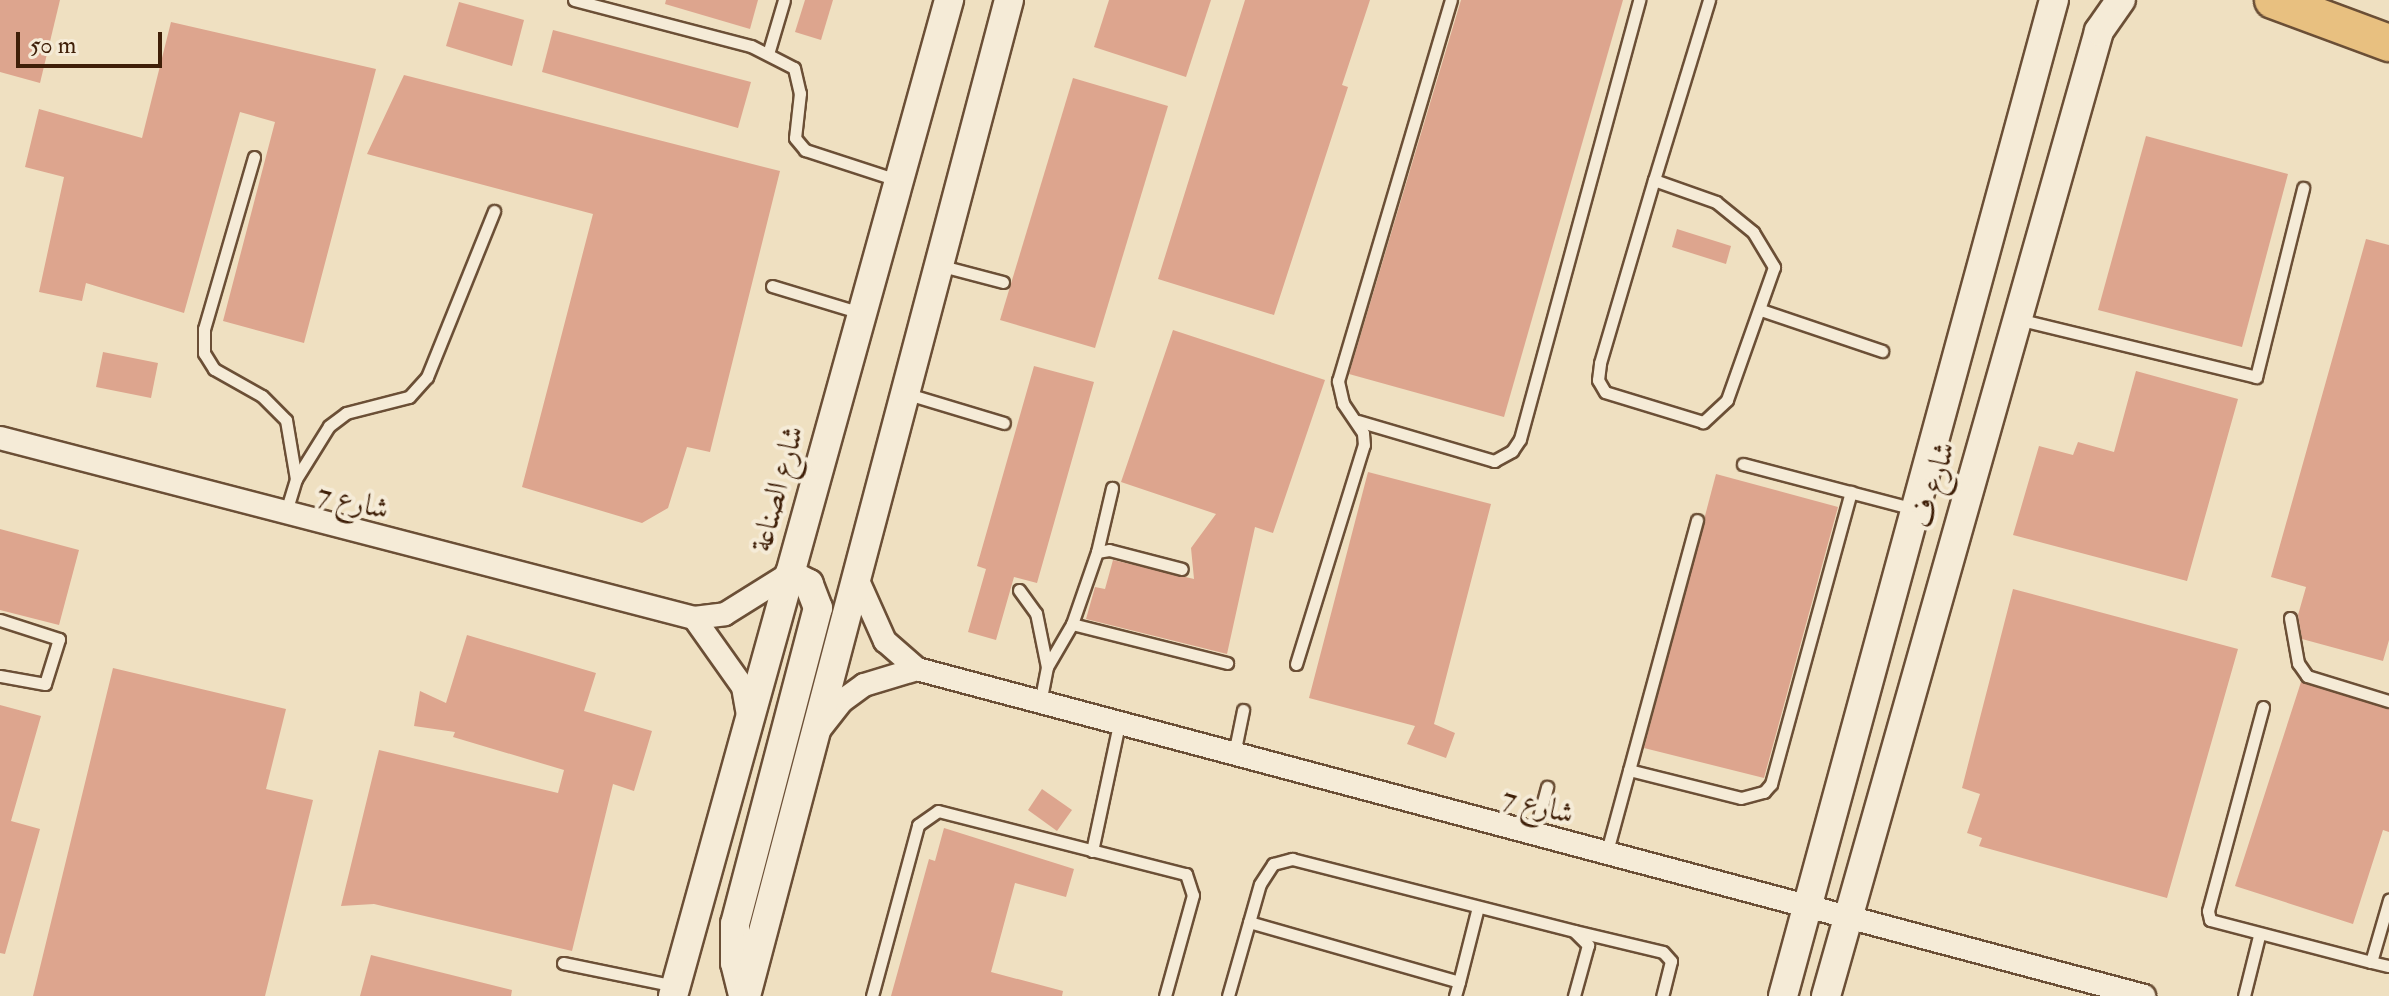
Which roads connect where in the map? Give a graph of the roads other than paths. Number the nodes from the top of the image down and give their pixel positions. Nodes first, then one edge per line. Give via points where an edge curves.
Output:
1 (574, 0) edge
2 (784, 0) edge
3 (949, 0) edge
4 (1009, 0) edge
5 (1451, 0) edge
6 (1639, 0) edge
7 (1709, 0) edge
8 (2054, 0) edge
9 (2121, 0) edge
10 (2273, 0) edge
11 (2389, 43) edge
12 (768, 54) junction
13 (254, 157) dead end
14 (1654, 180) junction
15 (898, 181) junction
16 (2303, 188) dead end
17 (494, 211) dead end
18 (942, 266) junction
19 (1003, 282) dead end
20 (772, 286) dead end
21 (1761, 310) junction
22 (862, 313) junction
23 (2016, 319) junction
24 (1882, 351) dead end
25 (908, 394) junction
26 (1358, 421) junction
27 (1004, 423) dead end
28 (1, 444) edge
29 (1743, 464) dead end
30 (296, 479) junction
31 (1112, 488) dead end
32 (1851, 492) junction
33 (1916, 509) junction
34 (285, 516) junction
35 (1697, 520) dead end
36 (1097, 552) junction
37 (1182, 569) dead end
38 (789, 574) junction
39 (859, 583) junction
40 (1019, 590) dead end
41 (694, 618) junction
42 (2290, 618) dead end
43 (0, 620) edge
44 (1072, 624) junction
45 (1227, 663) dead end
46 (1296, 664) dead end
47 (1047, 667) junction
48 (917, 669) junction
49 (0, 676) edge
50 (2389, 701) edge
51 (1040, 702) junction
52 (2263, 707) dead end
53 (1243, 710) dead end
54 (748, 716) junction
55 (1119, 724) junction
56 (811, 746) junction
57 (1234, 755) junction
58 (1629, 770) junction
59 (1547, 787) dead end
60 (1534, 836) junction
61 (1092, 851) junction
62 (1606, 855) junction
63 (2389, 900) edge
64 (1478, 907) junction
65 (1807, 909) junction
66 (1846, 921) junction
67 (1249, 922) junction
68 (1574, 931) junction
69 (2259, 936) junction
70 (2371, 962) junction
71 (563, 963) dead end
72 (2389, 966) edge
73 (1459, 982) junction
74 (2094, 990) edge
75 (674, 991) edge
76 (744, 996) edge
77 (872, 996) edge
78 (1165, 996) edge
79 (1228, 996) edge
80 (1455, 996) edge
81 (1574, 996) edge
82 (1662, 996) edge
83 (1783, 996) edge
84 (1826, 996) edge
85 (2144, 996) edge
86 (2244, 996) edge

1 - 12 lane
2 - 12 lane
3 - 15 street, شارع الصناعة
4 - 18 street
5 - 26 lane via 1338,381 1343,403
6 - 26 lane via 1520,439 1512,451 1494,461
7 - 14 lane
8 - 33 street, شارع ف
9 - 23 street, شارع ف via 2099,31
10 - 11 main road
12 - 15 lane via 794,68 800,93 795,138 805,150
13 - 30 lane via 204,329 204,353 214,369 262,396 286,420
14 - 21 lane via 1716,202 1768,250 1774,267
14 - 21 lane via 1600,363 1598,380 1605,392 1703,422 1727,400
15 - 22 street, شارع الصناعة
16 - 23 lane via 2256,377
17 - 30 lane via 427,377 409,397 346,413 329,426
18 - 19 lane
18 - 25 street
20 - 22 lane
21 - 24 lane
22 - 38 street, شارع الصناعة
23 - 66 street, شارع ف
25 - 27 lane
25 - 39 street
26 - 46 lane via 1364,445
28 - 34 street, شارع 7
29 - 32 lane
30 - 34 lane
31 - 36 lane
32 - 33 lane
32 - 58 lane via 1771,784 1752,798 1741,798
33 - 65 street, شارع ف
34 - 41 street, شارع 7
35 - 58 lane
36 - 37 lane via 1109,550
36 - 44 lane
38 - 41 street, شارع 7 via 725,614
38 - 54 street, شارع الصناعة
38 - 76 street via 809,584 818,608 735,924 735,963
39 - 48 street via 873,623
39 - 56 street
40 - 47 lane via 1036,613
41 - 54 street via 735,673
42 - 50 lane via 2298,663 2307,676
43 - 49 lane via 59,639 45,684
44 - 45 lane
44 - 47 lane
47 - 51 lane
48 - 51 street, شارع 7
48 - 56 street via 864,685 842,701
51 - 55 street, شارع 7
52 - 69 lane via 2208,911 2216,924
53 - 57 lane
54 - 75 street, شارع الصناعة
55 - 57 street, شارع 7
55 - 61 lane
56 - 76 street
57 - 60 street, شارع 7
58 - 62 lane
59 - 60 lane
60 - 62 street, شارع 7
61 - 77 lane via 938,811 918,825
61 - 78 lane via 1186,874 1193,895
62 - 65 street, شارع 7
63 - 70 lane
64 - 67 lane via 1292,859 1273,864 1260,884
64 - 68 lane
64 - 73 lane
65 - 66 street, شارع 7
65 - 83 street, شارع ف
66 - 74 street, شارع 7
66 - 84 street, شارع ف
67 - 73 lane
67 - 79 lane
68 - 81 lane via 1588,945
68 - 82 lane via 1663,952 1671,961
69 - 70 lane
69 - 86 lane
70 - 72 lane
71 - 75 lane
73 - 80 lane
74 - 85 street, شارع 7

